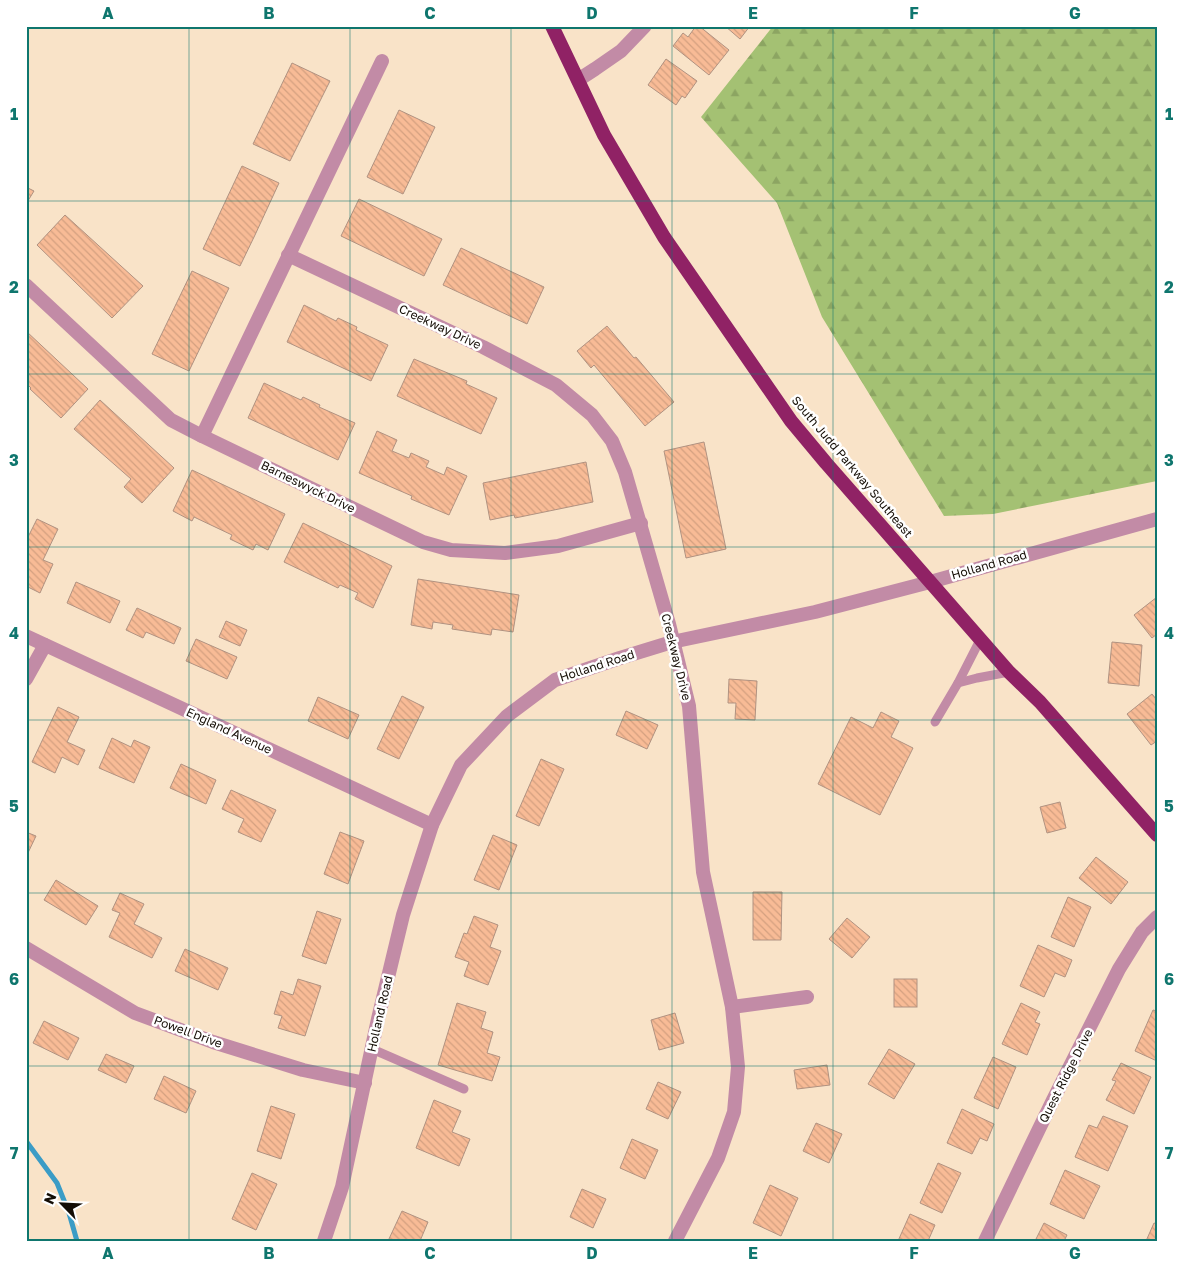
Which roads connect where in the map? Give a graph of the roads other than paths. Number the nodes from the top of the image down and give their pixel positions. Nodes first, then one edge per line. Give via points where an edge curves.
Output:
1 (552, 26) edge
2 (644, 26) edge
3 (382, 61) dead end
4 (578, 80) junction
5 (288, 255) junction
6 (26, 285) edge
7 (202, 436) junction
8 (1157, 519) edge
9 (641, 524) junction
10 (930, 582) junction
11 (26, 636) edge
12 (980, 640) junction
13 (672, 642) junction
14 (45, 645) junction
15 (1009, 672) junction
16 (26, 679) edge
17 (958, 683) junction
18 (935, 722) dead end
19 (432, 825) junction
20 (1157, 834) edge
21 (1157, 917) edge
22 (26, 948) edge
23 (807, 996) dead end
24 (732, 1007) junction
25 (372, 1049) junction
26 (365, 1083) junction
27 (464, 1089) dead end
28 (324, 1241) edge
29 (675, 1241) edge
30 (985, 1241) edge

1 - 4 highway, South Judd Parkway Southeast
2 - 4 street via 622,51
3 - 5 street
4 - 10 highway, South Judd Parkway Southeast via 604,135 664,237 792,421
5 - 7 street
5 - 9 street, Creekway Drive via 556,385 592,415 612,441
6 - 7 street, Barneswyck Drive via 171,420
7 - 9 street, Barneswyck Drive via 423,542 451,550 505,552 558,546
8 - 10 street, Holland Road
9 - 13 street, Creekway Drive
10 - 12 highway, South Judd Parkway Southeast
10 - 13 street, Holland Road via 815,612
11 - 14 street, England Avenue
12 - 15 highway, South Judd Parkway Southeast
12 - 17 lane
13 - 19 street, Holland Road via 555,680 514,711 461,765
13 - 24 street, Creekway Drive via 689,706 703,872
14 - 16 street
14 - 19 street, England Avenue
15 - 17 lane
15 - 20 highway, South Judd Parkway Southeast via 1040,702
17 - 18 lane
19 - 25 street, Holland Road via 403,915
21 - 30 street, Quest Ridge Drive via 1142,932 1119,969
22 - 26 street, Powell Drive via 135,1013 294,1067
23 - 24 street
24 - 29 street, Creekway Drive via 738,1068 734,1112 718,1158
25 - 26 street, Holland Road
25 - 27 lane
26 - 28 street, Holland Road via 342,1188

